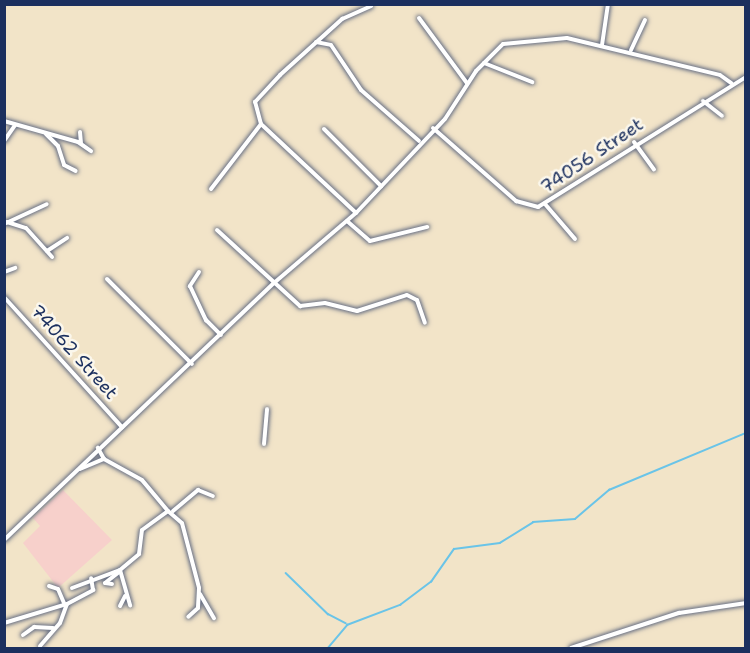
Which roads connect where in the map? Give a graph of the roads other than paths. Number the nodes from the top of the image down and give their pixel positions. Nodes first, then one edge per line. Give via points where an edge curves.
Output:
1 (608, 4) edge
2 (371, 6) dead end
3 (419, 18) dead end
4 (645, 20) dead end
5 (316, 42) junction
6 (603, 45) junction
7 (630, 51) junction
8 (483, 63) junction
9 (746, 77) edge
10 (532, 82) dead end
11 (466, 83) junction
12 (731, 83) junction
13 (703, 101) junction
14 (722, 116) dead end
15 (4, 120) edge
16 (261, 124) junction
17 (15, 125) junction
18 (433, 128) junction
19 (324, 129) dead end
20 (80, 132) dead end
21 (46, 134) junction
22 (4, 141) edge
23 (419, 141) junction
24 (634, 142) junction
25 (81, 143) junction
26 (92, 152) dead end
27 (654, 170) dead end
28 (74, 172) dead end
29 (381, 186) junction
30 (212, 189) dead end
31 (47, 204) dead end
32 (545, 204) junction
33 (356, 213) junction
34 (347, 221) junction
35 (6, 223) edge
36 (427, 227) dead end
37 (217, 230) dead end
38 (67, 238) dead end
39 (575, 239) dead end
40 (46, 251) junction
41 (52, 256) dead end
42 (15, 268) dead end
43 (4, 272) edge
44 (199, 272) dead end
45 (107, 279) dead end
46 (274, 283) junction
47 (4, 297) edge
48 (425, 323) dead end
49 (221, 334) junction
50 (192, 364) junction
51 (267, 409) dead end
52 (122, 427) junction
53 (264, 444) dead end
54 (98, 448) junction
55 (104, 459) junction
56 (77, 470) junction
57 (213, 496) dead end
58 (170, 511) junction
59 (4, 540) edge
60 (120, 571) junction
61 (91, 578) junction
62 (112, 584) dead end
63 (49, 586) dead end
64 (72, 588) dead end
65 (200, 593) junction
66 (125, 595) junction
67 (65, 603) junction
68 (746, 603) edge
69 (120, 606) dead end
70 (130, 606) dead end
71 (188, 617) dead end
72 (214, 618) dead end
73 (4, 623) edge
74 (57, 627) junction
75 (46, 630) junction
76 (23, 635) dead end
77 (46, 638) junction
78 (40, 646) dead end
79 (571, 648) edge

1 - 6 street
2 - 5 street via 352,11
3 - 11 street
4 - 7 street
5 - 16 street via 255,102
5 - 23 street via 331,45 361,90
6 - 7 street
6 - 8 street via 567,38 519,39 503,44
7 - 12 street via 666,66 724,76
8 - 10 street
8 - 11 street
9 - 12 street, 74056 Street
11 - 18 street via 451,111
12 - 13 street, 74056 Street
13 - 14 street
13 - 24 street, 74056 Street
15 - 17 street
16 - 30 street
16 - 33 street
17 - 21 street
17 - 22 street
18 - 23 street
18 - 32 street, 74056 Street via 523,206
19 - 29 street
20 - 25 street
21 - 25 street
21 - 28 street
23 - 29 street
24 - 27 street
24 - 32 street, 74056 Street
25 - 26 street
29 - 33 street
31 - 35 street
32 - 39 street
33 - 34 street
34 - 36 street via 370,241
34 - 46 street
35 - 40 street via 26,228
37 - 46 street
38 - 40 street
40 - 41 street
42 - 43 street
44 - 49 street via 190,286 206,320
45 - 50 street
46 - 48 street via 300,306 325,303 350,311 413,296
46 - 49 street
47 - 52 street, 74062 Street
49 - 50 street
50 - 52 street
51 - 53 street
52 - 54 street
54 - 55 street
54 - 56 street
55 - 56 street
55 - 58 street via 142,480
56 - 59 street
57 - 58 street via 198,490
58 - 60 street via 142,530 139,554
58 - 65 street via 189,542
60 - 61 street
60 - 62 street via 105,583
60 - 66 street
61 - 64 street
61 - 67 street via 93,590
63 - 67 street via 58,589
65 - 71 street via 196,611
65 - 72 street
66 - 69 street
66 - 70 street
67 - 73 street
67 - 74 street
68 - 79 street via 679,613
74 - 75 street
74 - 77 street
75 - 76 street via 34,627
75 - 77 street
77 - 78 street

